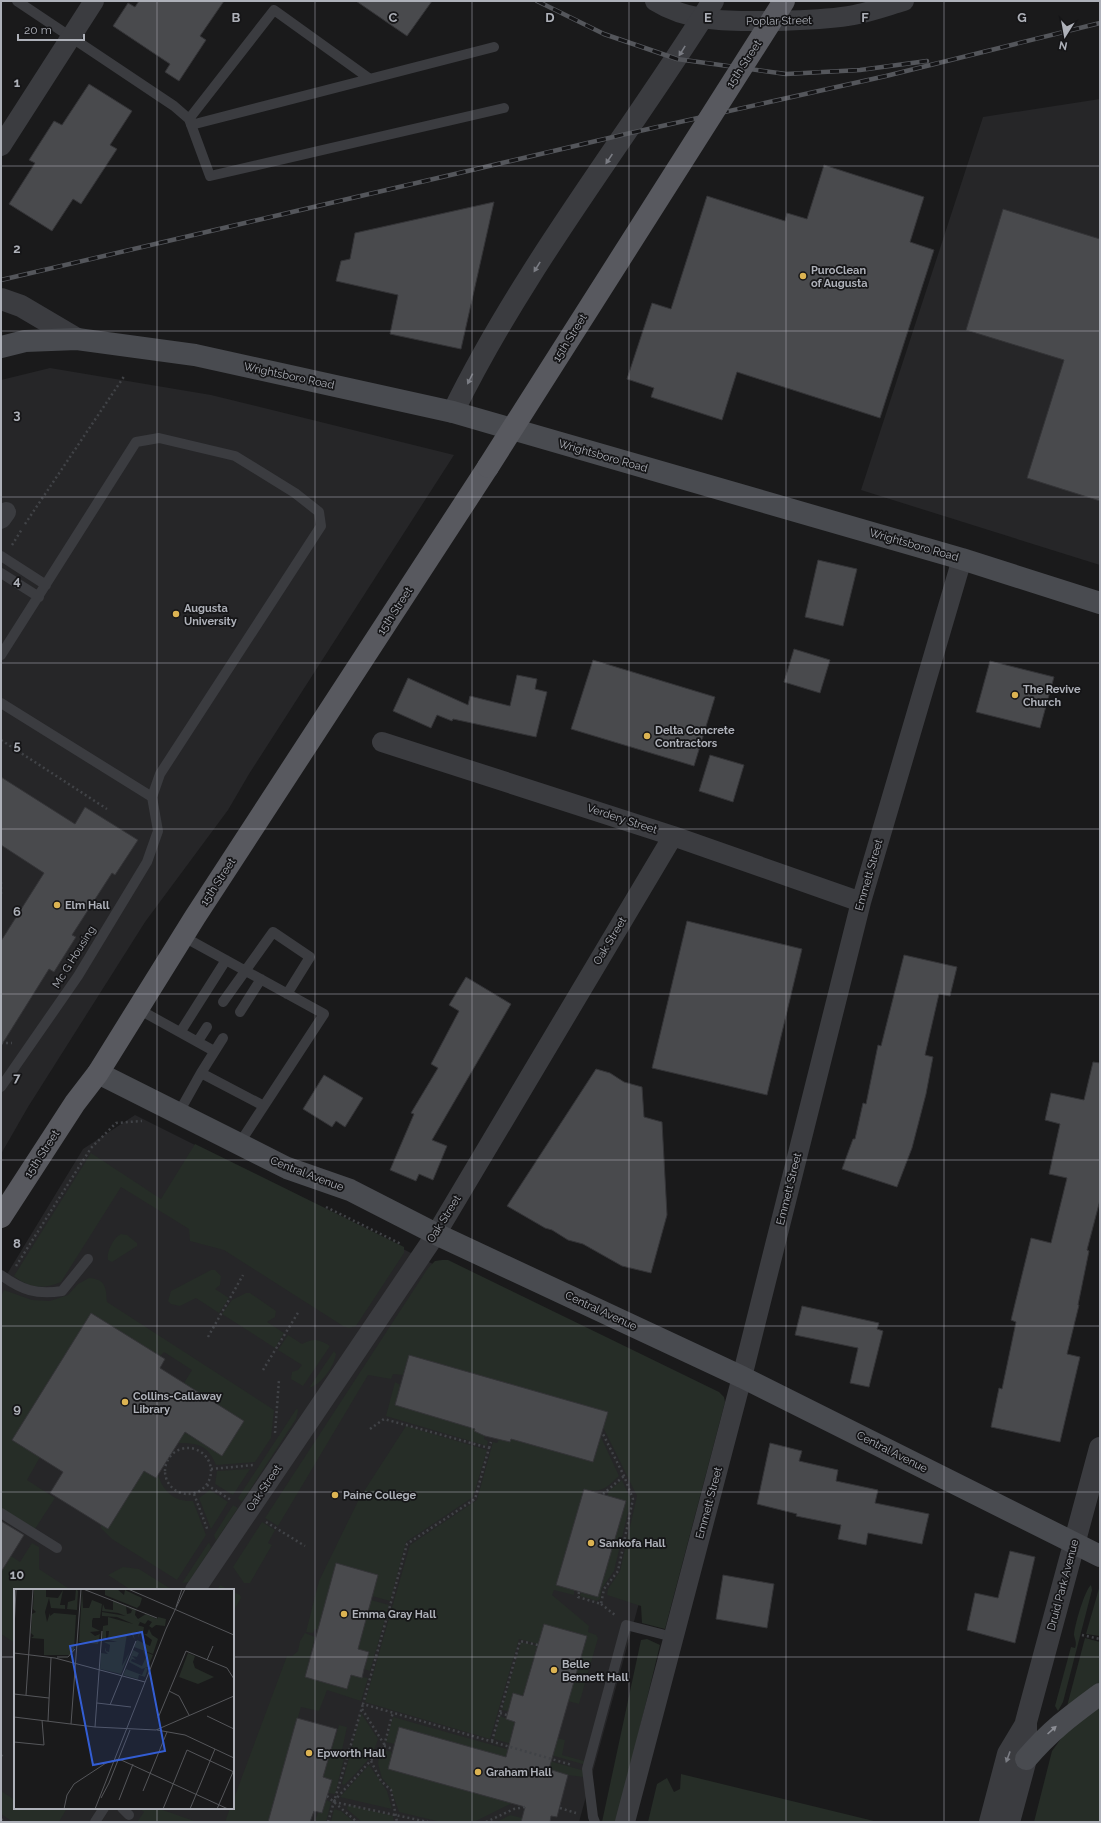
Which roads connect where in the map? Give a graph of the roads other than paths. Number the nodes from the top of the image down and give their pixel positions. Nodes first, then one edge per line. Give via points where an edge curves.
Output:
1 (17, 1) edge
2 (94, 1) edge
3 (655, 1) edge
4 (784, 1) edge
5 (904, 1) edge
6 (708, 10) edge
7 (71, 37) junction
8 (494, 48) dead end
9 (370, 79) junction
10 (504, 108) dead end
11 (190, 122) junction
12 (1, 146) edge
13 (1, 299) edge
14 (88, 340) junction
15 (1, 347) edge
16 (453, 412) junction
17 (2, 556) edge
18 (962, 559) junction
19 (1, 573) edge
20 (46, 585) junction
21 (39, 597) junction
22 (1100, 603) edge
23 (1, 655) edge
24 (1, 703) edge
25 (382, 742) dead end
26 (152, 797) junction
27 (673, 836) junction
28 (861, 902) junction
29 (184, 937) junction
30 (226, 960) junction
31 (246, 970) junction
32 (260, 979) junction
33 (287, 994) junction
34 (223, 1002) dead end
35 (138, 1009) junction
36 (240, 1012) dead end
37 (207, 1027) dead end
38 (181, 1031) junction
39 (223, 1038) dead end
40 (198, 1041) junction
41 (214, 1051) junction
42 (98, 1073) junction
43 (202, 1073) junction
44 (1, 1087) edge
45 (264, 1106) junction
46 (178, 1114) junction
47 (239, 1144) junction
48 (1, 1217) edge
49 (436, 1234) junction
50 (88, 1259) dead end
51 (4, 1278) edge
52 (742, 1377) junction
53 (1100, 1448) edge
54 (1, 1514) edge
55 (1074, 1543) junction
56 (57, 1548) dead end
57 (1100, 1556) edge
58 (196, 1589) edge
59 (673, 1638) junction
60 (1100, 1694) edge
61 (1026, 1722) junction
62 (1026, 1759) junction
63 (103, 1809) edge
64 (95, 1822) edge
65 (595, 1822) edge
66 (625, 1822) edge
67 (990, 1822) edge
68 (1009, 1822) edge

1 - 7 lane
2 - 7 street
3 - 6 street, Poplar Street via 670,10
4 - 29 main road, 15th Street, bridge via 488,467
5 - 6 street, Poplar Street via 855,15 822,20 729,21
6 -> 16 street via 558,233 477,364
7 - 11 lane via 174,106
7 - 12 street
8 - 9 lane
9 - 11 lane
9 - 11 lane via 274,10
10 - 11 lane via 210,176
13 - 14 street, Wrightsboro Road via 21,306
14 - 15 main road via 25,341
14 - 16 main road, Wrightsboro Road via 195,355
16 - 18 main road, Wrightsboro Road
17 - 20 lane
18 - 22 main road, Wrightsboro Road
18 - 28 street, Emmett Street
19 - 21 lane
20 - 21 lane
20 - 26 lane via 136,442 159,438 236,456 320,512 322,526 160,774
21 - 23 lane
24 - 26 lane
25 - 27 street, Verdery Street
26 - 44 lane, Mc G Housing via 158,832 147,862 78,976
27 - 28 street, Verdery Street
27 - 49 street, Oak Street
28 - 52 street, Emmett Street
29 - 30 lane
29 - 35 main road, 15th Street
30 - 31 lane
30 - 38 lane
31 - 32 lane
31 - 33 lane via 273,932 310,958
31 - 34 lane
32 - 33 lane
32 - 36 lane
33 - 45 lane via 324,1014
35 - 38 lane
35 - 42 main road, 15th Street
37 - 40 lane
38 - 40 lane
39 - 41 lane
40 - 41 lane
41 - 43 lane
42 - 46 main road, Central Avenue
42 - 48 main road, 15th Street via 75,1103
43 - 45 lane
43 - 46 lane
45 - 47 lane
46 - 47 main road, Central Avenue
47 - 49 main road, Central Avenue via 287,1168 350,1190
49 - 52 main road, Central Avenue
49 - 58 street, Oak Street
50 - 51 lane via 62,1291 44,1294 19,1288
52 - 55 main road, Central Avenue
52 - 59 street, Emmett Street
53 - 55 street, Druid Park Avenue
54 - 56 lane
55 - 57 main road, Central Avenue
55 - 61 street, Druid Park Avenue
59 - 65 lane via 626,1625 587,1769
59 - 66 street, Emmett Street
62 -> 60 main road via 1059,1724
61 - 62 street, Druid Park Avenue
61 -> 67 street, Druid Park Avenue via 1008,1754
62 - 68 street, Druid Park Avenue
63 - 64 lane

